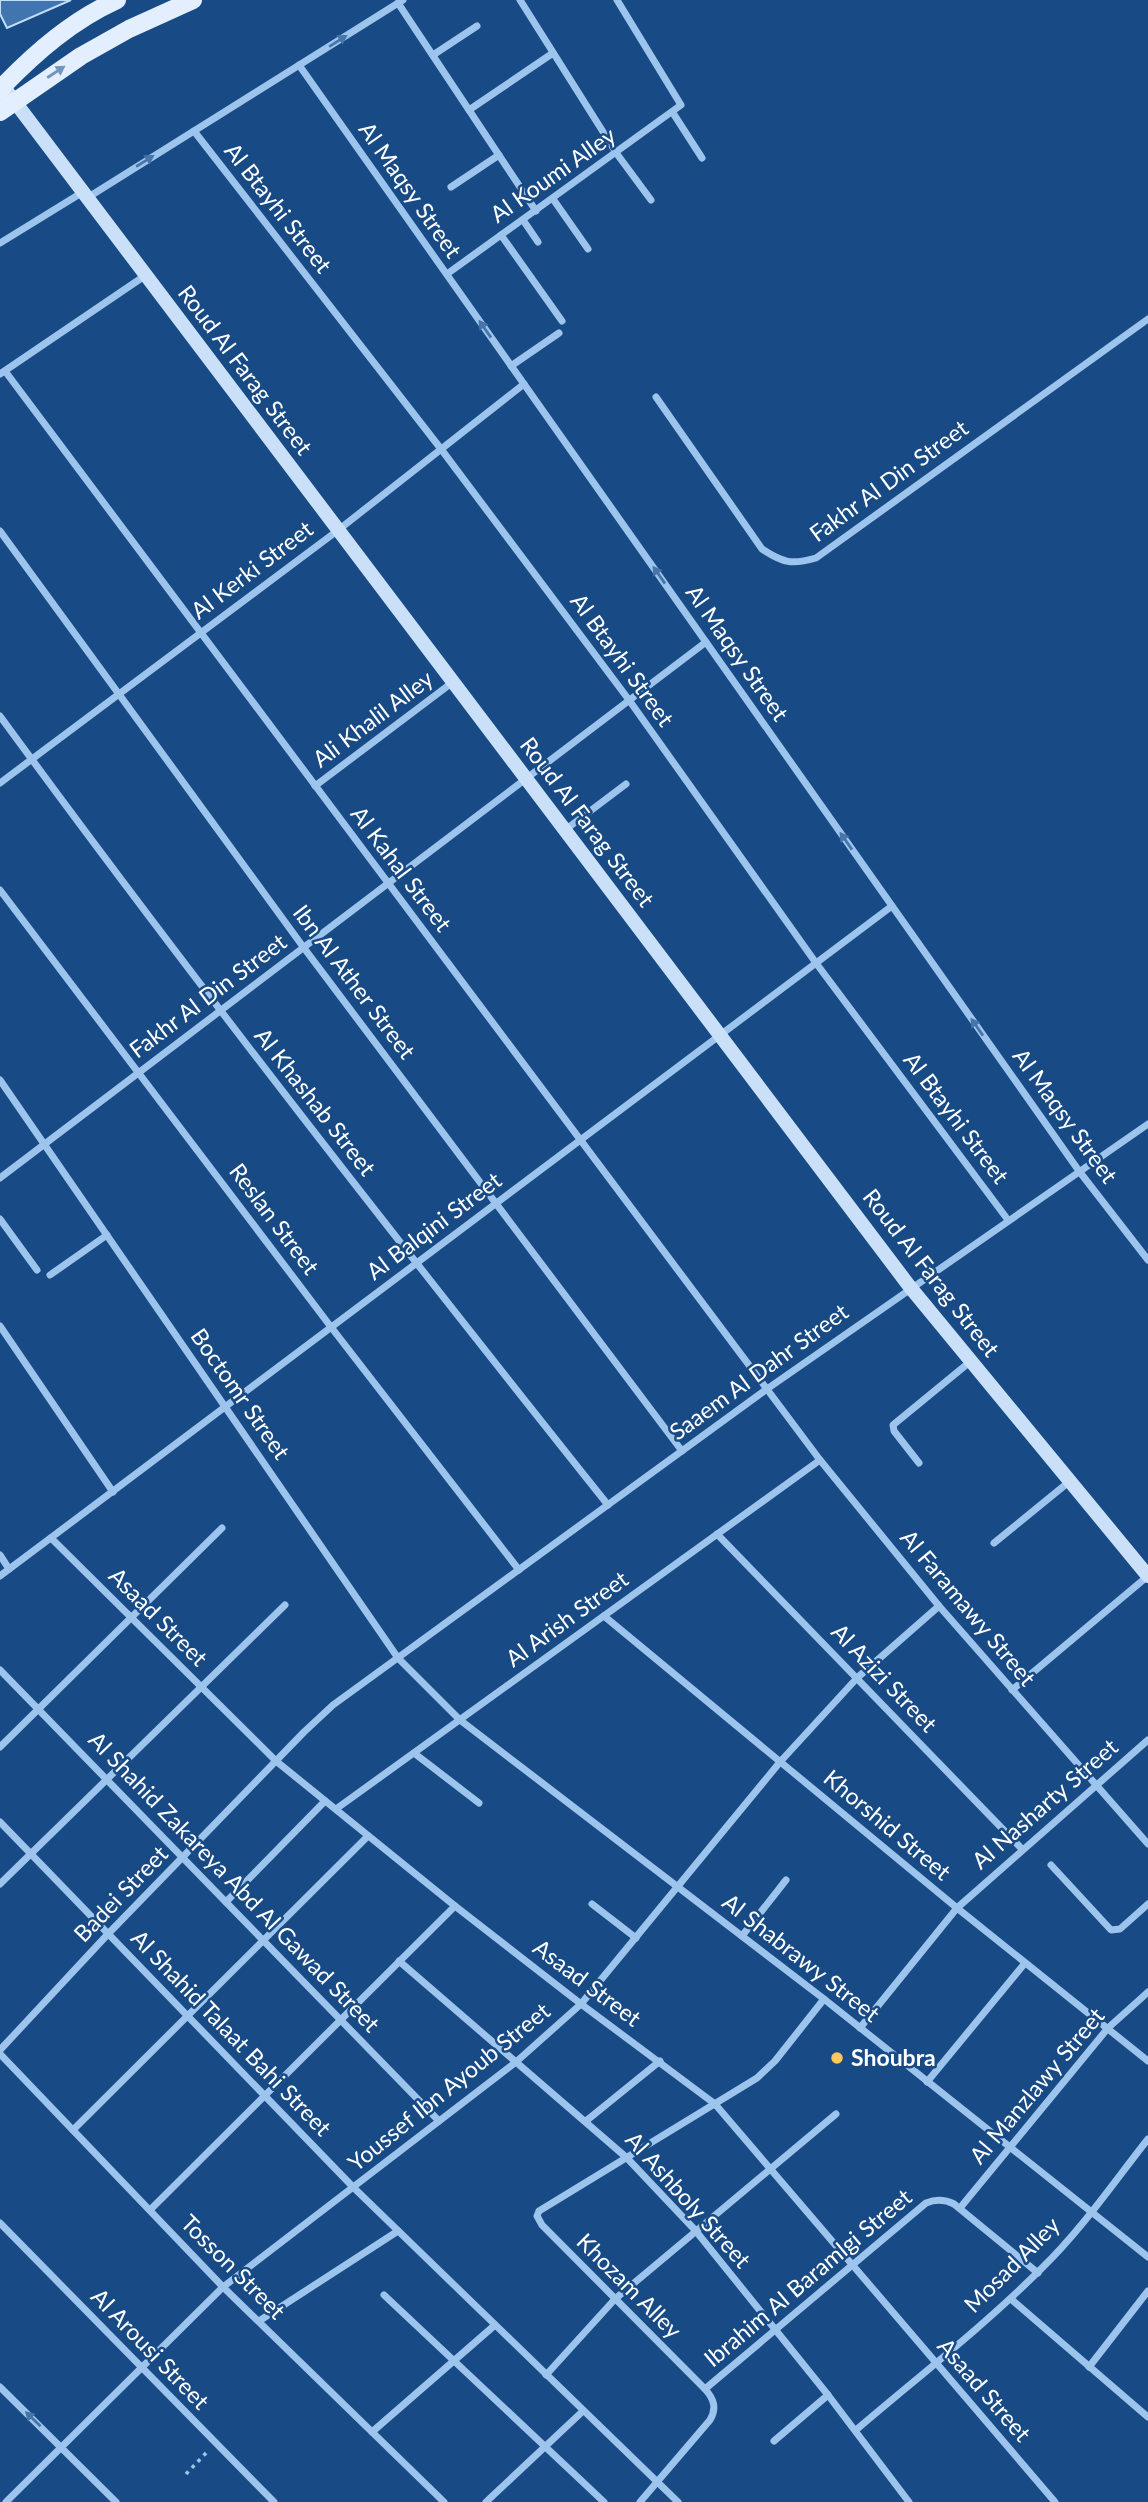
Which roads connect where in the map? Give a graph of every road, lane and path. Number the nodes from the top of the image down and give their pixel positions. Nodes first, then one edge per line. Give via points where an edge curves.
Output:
1 (117, 0) edge
2 (193, 0) edge
3 (520, 0) edge
4 (617, 0) edge
5 (401, 2) edge
6 (477, 26) dead end
7 (554, 53) junction
8 (433, 55) junction
9 (299, 65) junction
10 (4, 94) edge
11 (469, 110) junction
12 (673, 113) junction
13 (194, 131) junction
14 (617, 154) junction
15 (499, 155) junction
16 (702, 158) dead end
17 (451, 187) dead end
18 (85, 195) junction
19 (553, 199) junction
20 (651, 200) dead end
21 (536, 211) junction
22 (523, 220) junction
23 (501, 235) junction
24 (538, 242) dead end
25 (0, 243) edge
26 (588, 249) dead end
27 (446, 274) junction
28 (146, 275) junction
29 (1148, 318) edge
30 (562, 320) dead end
31 (559, 333) dead end
32 (511, 366) junction
33 (3, 373) edge
34 (524, 384) junction
35 (656, 397) dead end
36 (441, 449) junction
37 (0, 531) edge
38 (337, 531) junction
39 (201, 633) junction
40 (706, 642) junction
41 (453, 682) junction
42 (118, 694) junction
43 (629, 700) junction
44 (0, 716) edge
45 (32, 760) junction
46 (526, 779) junction
47 (0, 783) edge
48 (626, 784) dead end
49 (316, 786) junction
50 (565, 830) junction
51 (388, 884) junction
52 (0, 891) edge
53 (892, 906) junction
54 (304, 948) junction
55 (816, 962) junction
56 (221, 1011) junction
57 (720, 1035) junction
58 (139, 1072) junction
59 (0, 1080) edge
60 (1148, 1124) edge
61 (580, 1140) junction
62 (45, 1144) junction
63 (1079, 1171) junction
64 (0, 1178) edge
65 (495, 1204) junction
66 (0, 1219) edge
67 (1008, 1220) junction
68 (107, 1235) junction
69 (1148, 1260) edge
70 (416, 1264) junction
71 (37, 1270) dead end
72 (50, 1275) dead end
73 (910, 1287) junction
74 (0, 1326) edge
75 (331, 1328) junction
76 (971, 1361) junction
77 (767, 1390) junction
78 (226, 1406) junction
79 (682, 1451) junction
80 (820, 1460) junction
81 (919, 1463) dead end
82 (1070, 1481) junction
83 (113, 1492) junction
84 (608, 1505) junction
85 (222, 1528) dead end
86 (717, 1534) junction
87 (51, 1538) junction
88 (994, 1543) dead end
89 (0, 1555) edge
90 (9, 1569) junction
91 (519, 1570) junction
92 (0, 1576) edge
93 (1148, 1576) edge
94 (285, 1605) dead end
95 (939, 1606) junction
96 (604, 1616) junction
97 (131, 1618) junction
98 (398, 1658) junction
99 (0, 1670) edge
100 (857, 1678) junction
101 (202, 1688) junction
102 (1012, 1690) junction
103 (38, 1709) junction
104 (460, 1720) junction
105 (1148, 1740) edge
106 (0, 1747) edge
107 (414, 1753) junction
108 (276, 1761) junction
109 (780, 1762) junction
110 (108, 1780) junction
111 (1096, 1784) junction
112 (325, 1801) junction
113 (479, 1803) dead end
114 (336, 1809) junction
115 (0, 1822) edge
116 (368, 1836) junction
117 (1148, 1844) edge
118 (1022, 1849) junction
119 (32, 1854) junction
120 (182, 1857) junction
121 (1051, 1865) dead end
122 (786, 1880) dead end
123 (0, 1884) edge
124 (676, 1887) junction
125 (226, 1902) junction
126 (592, 1904) dead end
127 (1148, 1904) edge
128 (455, 1906) junction
129 (957, 1908) junction
130 (108, 1934) junction
131 (742, 1937) junction
132 (636, 1938) junction
133 (263, 1940) junction
134 (399, 1961) junction
135 (1026, 1963) junction
136 (1148, 1992) edge
137 (824, 1999) junction
138 (581, 2004) junction
139 (188, 2016) junction
140 (340, 2019) junction
141 (860, 2028) junction
142 (1108, 2028) junction
143 (0, 2052) edge
144 (660, 2061) junction
145 (1148, 2061) edge
146 (516, 2062) junction
147 (927, 2082) junction
148 (264, 2095) junction
149 (715, 2104) junction
150 (836, 2114) dead end
151 (439, 2121) junction
152 (586, 2121) junction
153 (73, 2130) junction
154 (1148, 2139) edge
155 (1009, 2148) junction
156 (627, 2158) junction
157 (772, 2168) junction
158 (354, 2188) junction
159 (960, 2208) junction
160 (150, 2210) junction
161 (1091, 2212) junction
162 (0, 2223) edge
163 (695, 2230) junction
164 (398, 2231) junction
165 (1148, 2257) edge
166 (853, 2263) junction
167 (1038, 2273) junction
168 (223, 2287) junction
169 (1148, 2291) edge
170 (384, 2295) dead end
171 (614, 2299) junction
172 (1011, 2299) junction
173 (259, 2321) junction
174 (495, 2326) junction
175 (775, 2330) junction
176 (454, 2360) junction
177 (935, 2362) junction
178 (1089, 2367) junction
179 (141, 2369) junction
180 (546, 2375) junction
181 (0, 2387) edge
182 (705, 2389) junction
183 (828, 2395) junction
184 (583, 2411) junction
185 (1148, 2417) edge
186 (856, 2430) junction
187 (372, 2432) junction
188 (774, 2441) dead end
189 (215, 2443) junction
190 (546, 2446) junction
191 (63, 2448) junction
192 (186, 2474) dead end
193 (658, 2483) junction
194 (6, 2502) edge
195 (116, 2502) edge
196 (274, 2502) edge
197 (444, 2502) edge
198 (486, 2502) edge
199 (604, 2502) edge
200 (640, 2502) edge
201 (678, 2502) edge
202 (909, 2502) edge
203 (1055, 2502) edge

1 - 10 main road via 64,31 23,65
10 -> 2 main road
3 - 7 street
4 - 12 street, Al Koumi Alley via 681,105
5 - 8 street
9 -> 5 street
6 - 8 street
7 - 11 street
7 - 14 street
8 - 11 street
9 - 13 street
9 - 27 street, Al Maqsy Street
10 - 18 street, Roud Al Farag Street
11 - 15 street
12 - 14 street, Al Koumi Alley
12 - 16 street
18 -> 13 street
13 - 36 street, Al Btayhi Street
14 - 19 street, Al Koumi Alley
14 - 20 street
15 - 17 street
15 - 21 street
18 - 25 street
18 - 28 street, Roud Al Farag Street
19 - 21 street, Al Koumi Alley
19 - 26 street
21 - 22 street, Al Koumi Alley
22 - 23 street, Al Koumi Alley
22 - 24 street
23 - 27 street, Al Koumi Alley
23 - 30 street
32 -> 27 street, Al Maqsy Street
28 - 33 street
28 - 38 street, Roud Al Farag Street
29 - 35 street, Fakhr Al Din Street via 816,558 797,563 778,560 762,549
31 - 32 street
32 - 34 street, Al Maqsy Street
33 - 39 street, Al Kahal Street
34 - 36 street, Al Kerki Street
40 -> 34 street, Al Maqsy Street
36 - 38 street, Al Kerki Street
36 - 43 street, Al Btayhi Street
37 - 42 street, Ibn Al Ather Street
38 - 39 street, Al Kerki Street
38 - 41 street, Roud Al Farag Street
39 - 42 street, Al Kerki Street
39 - 49 street, Al Kahal Street
40 - 43 street, Fakhr Al Din Street
53 -> 40 street, Al Maqsy Street
41 - 46 street, Roud Al Farag Street
41 - 49 street, Ali Khalil Alley
42 - 45 street, Al Kerki Street
42 - 54 street, Ibn Al Ather Street
43 - 46 street, Fakhr Al Din Street
43 - 55 street, Al Btayhi Street
44 - 45 street, Al Khashab Street
45 - 47 street, Al Kerki Street
45 - 56 street, Al Khashab Street
46 - 50 street, Roud Al Farag Street
46 - 51 street, Fakhr Al Din Street
48 - 50 street
49 - 51 street, Al Kahal Street
50 - 57 street, Roud Al Farag Street
51 - 54 street, Fakhr Al Din Street
51 - 61 street, Al Kahal Street
52 - 58 street, Reslan Street
53 - 55 street, Al Balqini Street
63 -> 53 street, Al Maqsy Street
54 - 56 street, Fakhr Al Din Street
54 - 65 street, Ibn Al Ather Street
55 - 57 street, Al Balqini Street
55 - 67 street, Al Btayhi Street
56 - 58 street, Fakhr Al Din Street
56 - 70 street, Al Khashab Street
57 - 61 street, Al Balqini Street
57 - 73 street, Roud Al Farag Street
58 - 62 street, Fakhr Al Din Street
58 - 75 street, Reslan Street
59 - 62 street, Boctomr Street
60 - 63 street, Saaem Al Dahr Street
61 - 65 street, Al Balqini Street
61 - 77 street, Al Kahal Street
62 - 64 street, Fakhr Al Din Street
62 - 68 street, Boctomr Street
63 - 67 street, Saaem Al Dahr Street
63 - 69 street, Al Maqsy Street
65 - 70 street, Al Balqini Street
65 - 79 street, Ibn Al Ather Street
66 - 71 street
67 - 73 street, Saaem Al Dahr Street
68 - 72 street
68 - 78 street, Boctomr Street
70 - 75 street, Al Balqini Street
70 - 84 street, Al Khashab Street
73 - 76 street, Roud Al Farag Street
73 - 77 street, Saaem Al Dahr Street
74 - 83 street
75 - 78 street, Al Balqini Street
75 - 91 street, Reslan Street
76 - 81 street via 893,1425
76 - 82 street, Roud Al Farag Street
77 - 79 street, Saaem Al Dahr Street
77 - 80 street, Al Faramawy Street
78 - 83 street, Al Balqini Street
78 - 98 street, Boctomr Street
79 - 84 street, Saaem Al Dahr Street
80 - 86 street, Al Arish Street
80 - 95 street, Al Faramawy Street
82 - 88 street
82 - 93 street, Roud Al Farag Street
83 - 87 street, Al Balqini Street
84 - 91 street, Saaem Al Dahr Street
85 - 97 street
86 - 96 street, Al Arish Street
86 - 100 street, Al Azizi Street
87 - 90 street, Al Balqini Street
87 - 97 street, Asaad Street
89 - 90 street
90 - 92 street, Al Balqini Street
91 - 98 street, Saaem Al Dahr Street
93 - 102 street
94 - 101 street
95 - 100 street, Youssef Ibn Ayoub Street
95 - 102 street, Al Faramawy Street
96 - 104 street, Al Arish Street
96 - 109 street, Khorshid Street
97 - 101 street, Asaad Street
97 - 103 street
98 - 104 street, Boctomr Street
98 - 108 street, Badei Street via 334,1705
99 - 103 street, Al Shahid Zakareya Abd Al Gawad Street
100 - 109 street, Youssef Ibn Ayoub Street
100 - 118 street, Al Azizi Street
101 - 108 street, Asaad Street
101 - 110 street
102 - 111 street, Al Faramawy Street
103 - 106 street
103 - 110 street, Al Shahid Zakareya Abd Al Gawad Street
104 - 107 street, Al Arish Street
104 - 124 street, Al Shabrawy Street
105 - 111 street, Al Nasharty Street
107 - 113 street
107 - 114 street, Al Arish Street
108 - 112 street, Asaad Street
108 - 120 street, Badei Street
109 - 124 street, Youssef Ibn Ayoub Street
109 - 129 street, Khorshid Street
110 - 119 street
110 - 120 street, Al Shahid Zakareya Abd Al Gawad Street
111 - 117 street, Al Faramawy Street
111 - 118 street, Al Nasharty Street
112 - 114 street, Asaad Street
112 - 125 street
114 - 116 street, Asaad Street
115 - 119 street, Al Shahid Talaat Bahi Street
116 - 128 street, Asaad Street
116 - 133 street
118 - 129 street, Al Nasharty Street
119 - 123 street
119 - 130 street, Al Shahid Talaat Bahi Street
120 - 125 street, Al Shahid Zakareya Abd Al Gawad Street
120 - 130 street, Badei Street
121 - 127 street via 1111,1930 1120,1929
122 - 131 street
124 - 131 street, Al Shabrawy Street
124 - 132 street, Youssef Ibn Ayoub Street
125 - 133 street, Al Shahid Zakareya Abd Al Gawad Street
126 - 132 street
128 - 134 street
128 - 138 street, Asaad Street
129 - 135 street, Khorshid Street
129 - 141 street, Al Nasharty Street
130 - 139 street, Al Shahid Talaat Bahi Street
130 - 143 street, Badei Street
131 - 137 street, Al Shabrawy Street
132 - 138 street, Youssef Ibn Ayoub Street
133 - 139 street
133 - 140 street, Al Shahid Zakareya Abd Al Gawad Street
134 - 140 street
134 - 146 street, Al Ashboly Street
135 - 142 street, Khorshid Street
135 - 147 street
136 - 142 street, Al Manzlawy Street
137 - 141 street, Al Shabrawy Street
137 - 149 street via 775,2061
138 - 144 street, Asaad Street
138 - 146 street, Youssef Ibn Ayoub Street
139 - 148 street, Al Shahid Talaat Bahi Street
139 - 153 street
140 - 148 street
140 - 151 street, Al Shahid Zakareya Abd Al Gawad Street
141 - 147 street, Al Shabrawy Street
142 - 145 street, Khorshid Street
142 - 155 street, Al Manzlawy Street
143 - 153 street, Tosson Street
144 - 149 street, Asaad Street
144 - 152 street
146 - 151 street, Youssef Ibn Ayoub Street
146 - 152 street, Al Ashboly Street
147 - 155 street, Al Shabrawy Street
148 - 158 street, Al Shahid Talaat Bahi Street
148 - 160 street
149 - 156 street
149 - 157 street, Asaad Street
150 - 157 street
151 - 158 street, Youssef Ibn Ayoub Street
152 - 156 street, Al Ashboly Street
153 - 160 street, Tosson Street
154 - 161 street, Mosad Alley
155 - 159 street, Al Manzlawy Street
155 - 161 street, Al Shabrawy Street
156 - 163 street, Al Ashboly Street
156 - 171 street, Khozam Alley via 542,2208 537,2216
157 - 163 street
157 - 166 street, Asaad Street
158 - 164 street, Al Shahid Talaat Bahi Street
158 - 168 street, Youssef Ibn Ayoub Street
159 - 166 street, Ibrahim Al Baramlgi Street via 940,2200 926,2203
159 - 167 street
160 - 168 street, Tosson Street
161 - 165 street, Al Shabrawy Street
161 - 167 street, Mosad Alley
162 - 179 street, Al Arousi Street
163 - 171 street
163 - 175 street, Al Ashboly Street
164 - 173 street
164 - 174 street, Al Shahid Talaat Bahi Street
166 - 175 street, Ibrahim Al Baramlgi Street
166 - 177 street, Asaad Street
167 - 172 street, Mosad Alley
168 - 173 street, Tosson Street
168 - 179 street, Youssef Ibn Ayoub Street
169 - 178 street
170 - 176 street
171 - 180 street
171 - 182 street, Khozam Alley
172 - 177 street, Mosad Alley
172 - 178 street
173 - 187 street, Tosson Street
174 - 176 street
174 - 180 street, Al Shahid Talaat Bahi Street
175 - 182 street, Ibrahim Al Baramlgi Street
175 - 183 street, Al Ashboly Street
176 - 187 street
176 - 190 street
177 - 186 street, Mosad Alley
177 - 203 street, Asaad Street
178 - 185 street
179 - 189 street, Al Arousi Street
179 - 191 street, Youssef Ibn Ayoub Street
180 - 184 street, Al Shahid Talaat Bahi Street
191 -> 181 street
182 - 193 street via 714,2413
183 - 186 street, Al Ashboly Street
183 - 188 street
184 - 190 street
184 - 193 street, Al Shahid Talaat Bahi Street
186 - 202 street, Al Ashboly Street
187 - 197 street, Tosson Street
189 - 192 path
189 - 196 street, Al Arousi Street
190 - 198 street
190 - 199 street
191 - 194 street, Youssef Ibn Ayoub Street
191 - 195 street
193 - 200 street
193 - 201 street, Al Shahid Talaat Bahi Street

